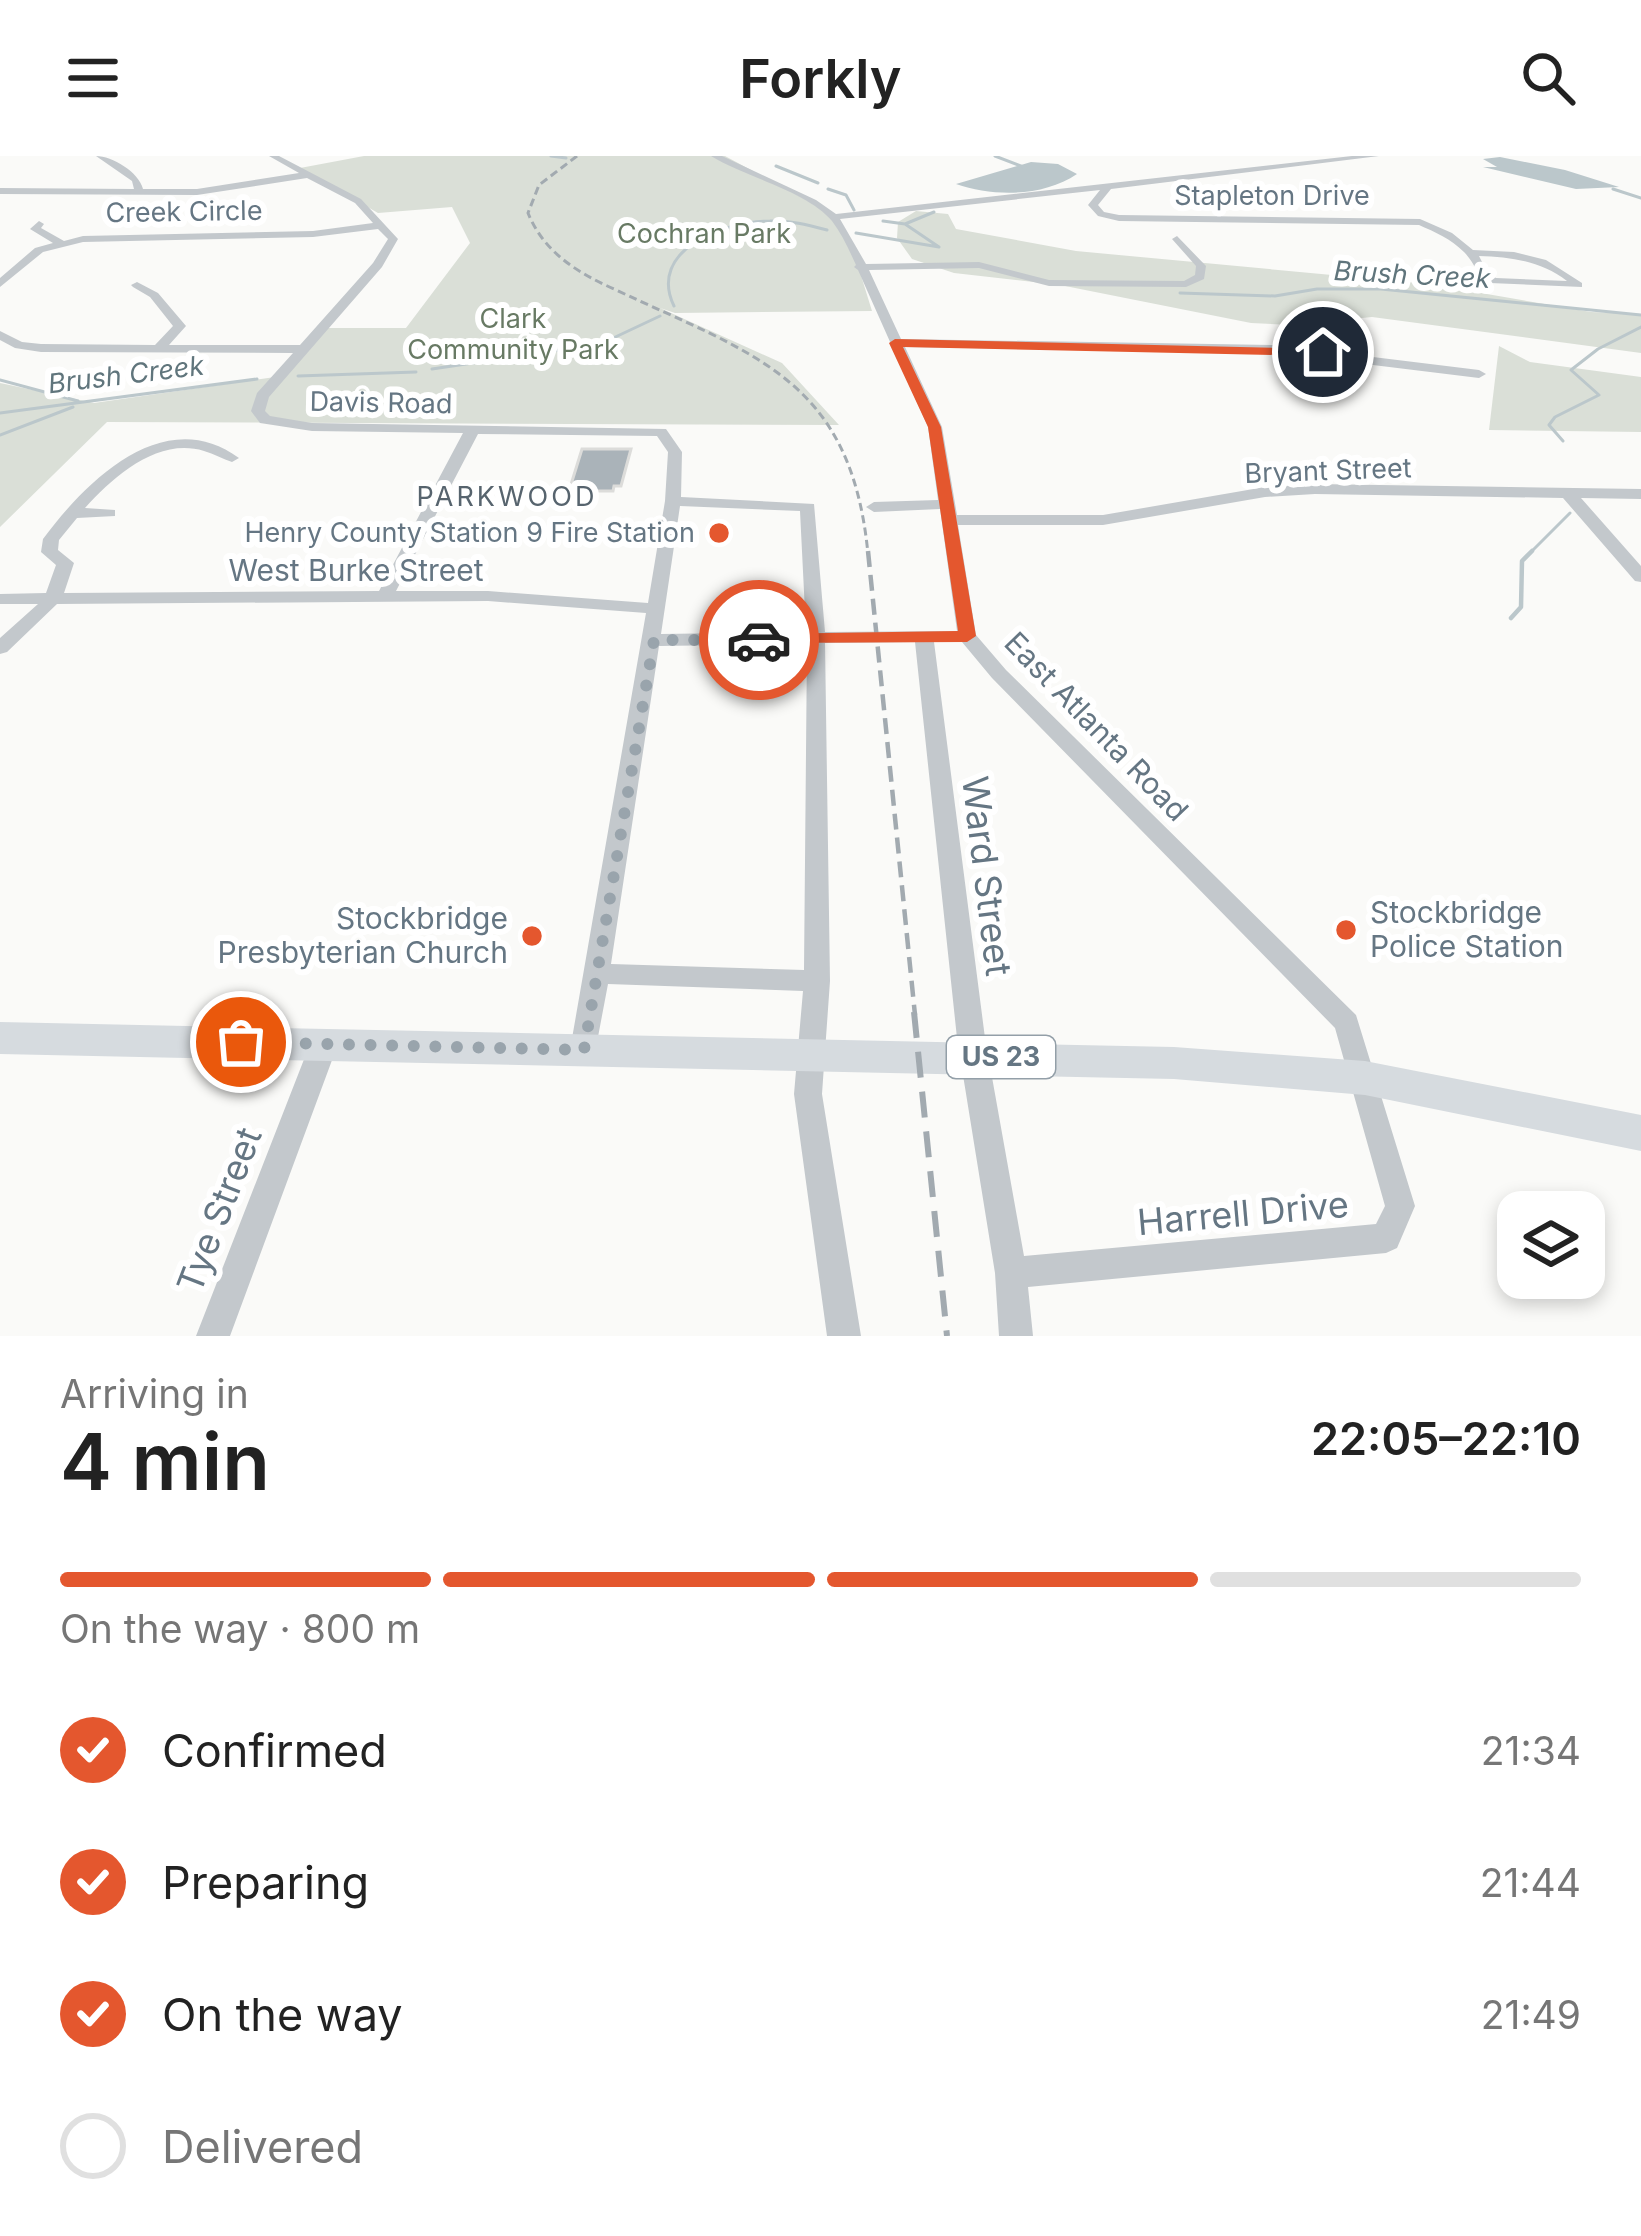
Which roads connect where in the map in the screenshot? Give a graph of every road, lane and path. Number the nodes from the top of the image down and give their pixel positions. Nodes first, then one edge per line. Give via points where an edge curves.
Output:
1 (100, 156) edge
2 (273, 156) edge
3 (716, 156) edge
4 (1193, 156) edge
5 (1375, 156) edge
6 (307, 175) junction
7 (1198, 176) junction
8 (1108, 186) junction
9 (0, 191) edge
10 (139, 192) junction
11 (834, 218) junction
12 (39, 224) dead end
13 (383, 225) junction
14 (1177, 239) dead end
15 (60, 243) junction
16 (1470, 253) junction
17 (859, 267) junction
18 (0, 284) edge
19 (136, 286) dead end
20 (0, 335) edge
21 (895, 343) junction
22 (159, 348) junction
23 (305, 349) junction
24 (1479, 374) dead end
25 (472, 429) junction
26 (232, 458) dead end
27 (1568, 493) junction
28 (1641, 494) edge
29 (673, 501) junction
30 (874, 507) dead end
31 (947, 512) junction
32 (76, 513) junction
33 (109, 513) dead end
34 (1641, 577) edge
35 (385, 596) junction
36 (53, 598) junction
37 (0, 599) edge
38 (658, 609) junction
39 (967, 636) junction
40 (924, 638) junction
41 (815, 639) junction
42 (654, 640) junction
43 (0, 648) edge
44 (599, 974) junction
45 (817, 981) junction
46 (0, 1038) edge
47 (324, 1044) junction
48 (602, 1050) junction
49 (1365, 1078) junction
50 (1641, 1133) edge
51 (1012, 1274) junction
52 (213, 1336) edge
53 (844, 1336) edge
54 (1016, 1336) edge

1 - 10 street via 136,180
2 - 6 street
3 - 11 street
4 - 7 street
5 - 7 street
6 - 10 street via 209,191
6 - 13 street
7 - 8 street
8 - 11 street
8 - 16 street, Stapleton Drive via 1093,205 1119,218 1401,220 1442,231
9 - 10 street
11 - 17 street, East Atlanta Road
12 - 15 street via 35,230
13 - 15 street, Creek Circle
13 - 23 street, Davis Road via 393,239 378,265
14 - 17 street, Stapleton Drive via 1201,266 1201,277 1186,284 1049,284 989,267
15 - 18 street, Creek Circle via 31,255
16 - 16 street, Stapleton Drive via 1482,274 1501,284 1578,285 1515,253
17 - 21 street, East Atlanta Road
19 - 22 street via 180,326
20 - 22 street via 30,347
21 - 24 street via 1274,349
21 - 31 street, East Atlanta Road via 934,427
22 - 23 street
23 - 25 street, Davis Road via 262,396 258,411 266,420
25 - 29 street, Davis Road via 662,432 675,452
25 - 35 street
26 - 32 street via 200,446 146,447
27 - 28 street, Bryant Street
27 - 31 street, Bryant Street via 1315,489 1102,520
27 - 34 street
29 - 38 street
29 - 41 street via 808,507
30 - 31 street, Bryant Street
31 - 39 street, East Atlanta Road
32 - 33 street
32 - 36 street via 48,547 66,569
35 - 36 street, West Burke Street
35 - 38 street, West Burke Street
36 - 37 street, West Burke Street
36 - 43 street
38 - 42 street
39 - 40 street
39 - 49 street, East Atlanta Road via 1347,1023
40 - 41 street
40 - 51 street, Ward Street via 971,1038
41 - 42 street
41 - 45 street
42 - 44 street
44 - 45 street
44 - 48 street
45 - 53 street via 808,1094
46 - 47 highway, US 23
47 - 48 highway, US 23
47 - 52 street, Tye Street
48 - 49 highway, US 23 via 1174,1063
49 - 50 highway, US 23
49 - 51 street, Harrell Drive via 1400,1206 1386,1238
51 - 54 street, Ward Street

